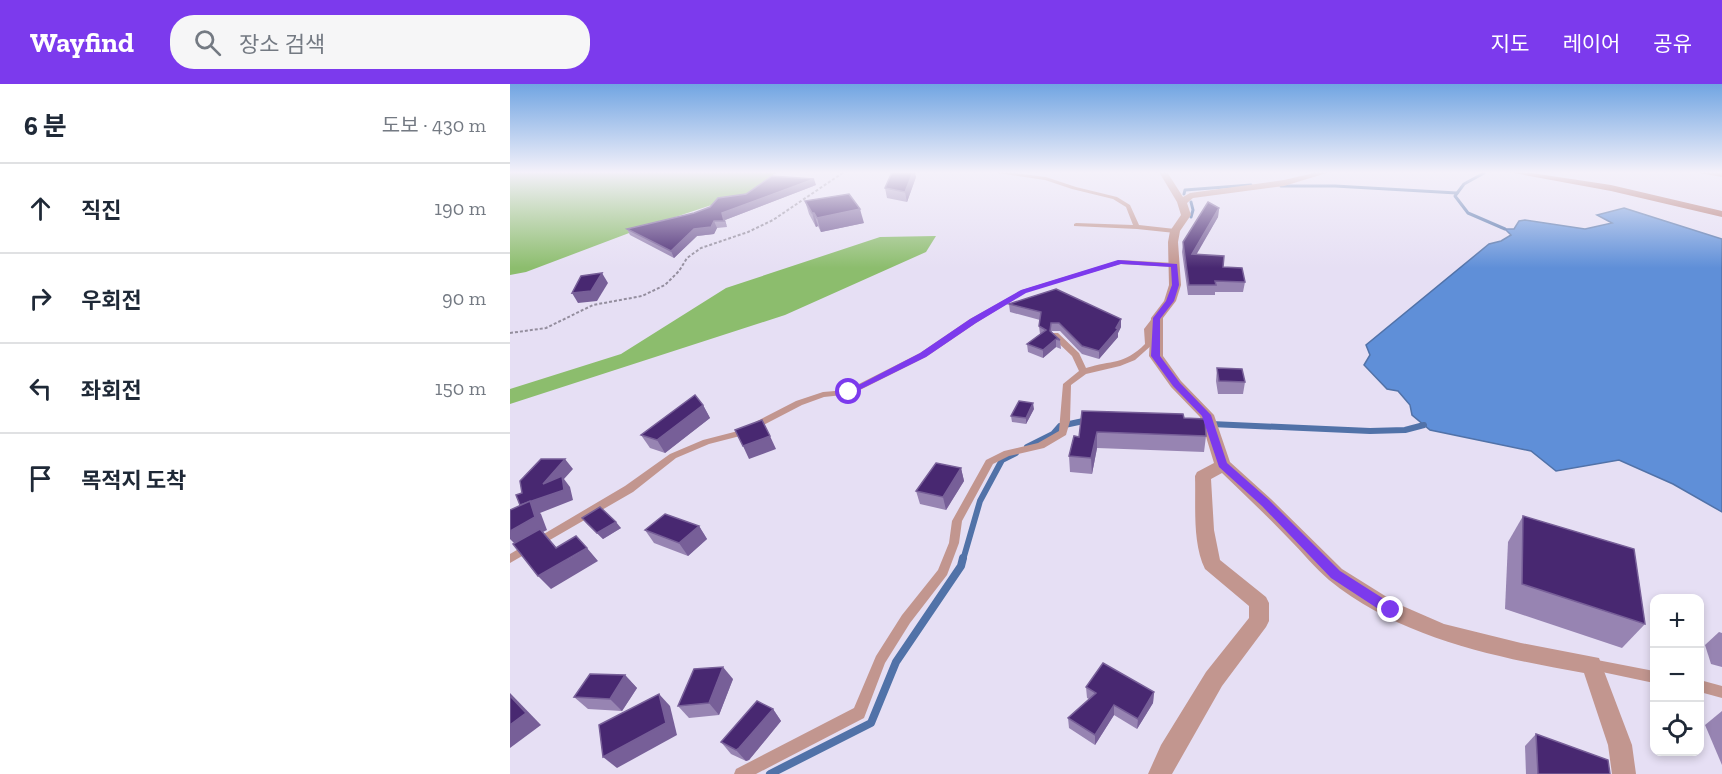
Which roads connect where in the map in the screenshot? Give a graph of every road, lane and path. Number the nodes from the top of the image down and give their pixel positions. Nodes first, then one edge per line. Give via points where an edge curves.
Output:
1 (796, 204) edge
2 (1125, 204) edge
3 (1183, 204) edge
4 (1680, 204) edge
5 (1722, 214) edge
6 (1076, 225) dead end
7 (1137, 227) junction
8 (1175, 231) junction
9 (1175, 265) junction
10 (1156, 318) junction
11 (510, 333) edge
12 (1055, 335) edge
13 (1083, 372) junction
14 (1223, 465) junction
15 (510, 559) edge
16 (1592, 665) junction
17 (1650, 676) edge
18 (1704, 687) edge
19 (1722, 692) edge
20 (741, 774) edge
21 (1160, 774) edge
22 (1624, 774) edge

1 - 11 path via 748,232 701,248 687,258 665,285 642,296 593,305 546,328
2 - 7 lane
3 - 8 street via 1186,215
4 - 5 main road
6 - 7 lane
7 - 8 lane
8 - 9 street
9 - 10 street via 1170,301
9 - 15 lane via 1120,262 1024,291 923,355 849,392 799,403 741,432 673,456 629,489
10 - 13 lane via 1148,329 1149,344 1139,355 1118,365
10 - 14 street via 1156,356 1176,384 1207,415
12 - 13 lane via 1076,355
13 - 20 lane via 1067,384 1063,434 1041,446 1007,453 988,462 957,521 943,572 880,660 859,713
14 - 16 street via 1335,574 1391,610 1442,632
14 - 21 street via 1203,476 1205,530 1212,564 1259,603 1259,621 1214,679
16 - 17 lane
16 - 22 street via 1620,745
18 - 19 lane

